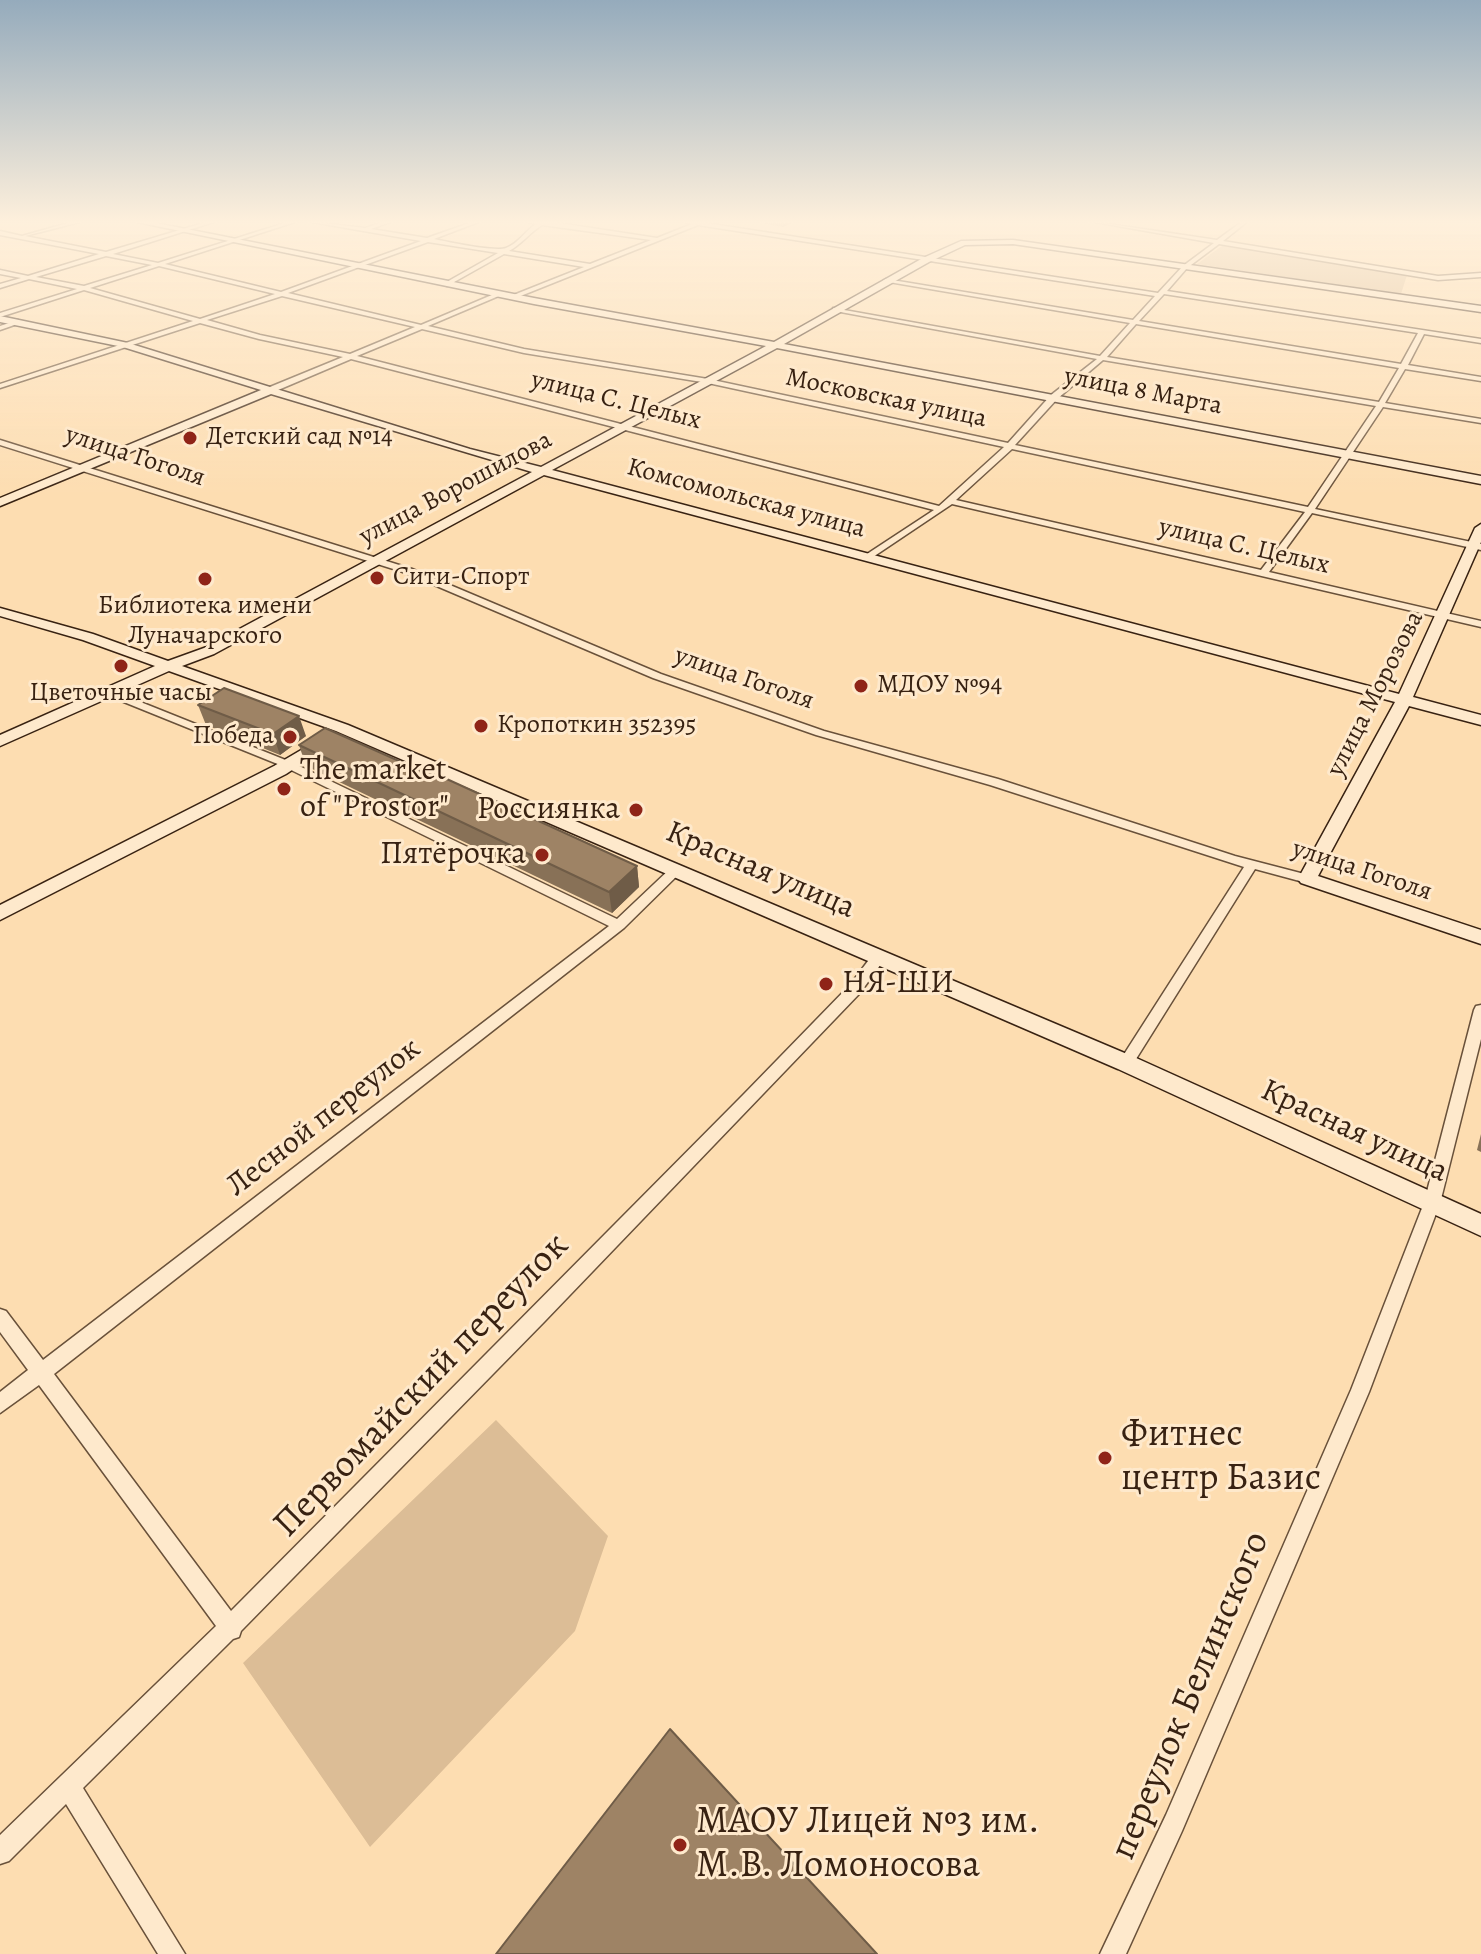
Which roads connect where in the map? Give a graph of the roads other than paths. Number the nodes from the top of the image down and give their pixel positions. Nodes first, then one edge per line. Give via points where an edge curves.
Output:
1 (177, 312) edge
2 (225, 312) edge
3 (363, 312) edge
4 (458, 312) edge
5 (594, 312) edge
6 (830, 312) edge
7 (852, 312) edge
8 (1067, 312) edge
9 (1146, 312) edge
10 (1286, 312) edge
11 (0, 317) edge
12 (204, 319) junction
13 (18, 322) junction
14 (1136, 324) junction
15 (426, 326) junction
16 (0, 328) edge
17 (1422, 332) junction
18 (1481, 341) edge
19 (125, 345) junction
20 (773, 346) junction
21 (349, 356) junction
22 (1102, 358) junction
23 (1404, 367) junction
24 (1481, 379) edge
25 (708, 381) junction
26 (0, 386) edge
27 (268, 391) junction
28 (1054, 397) junction
29 (1383, 405) junction
30 (1481, 421) edge
31 (626, 426) junction
32 (0, 442) edge
33 (1010, 446) junction
34 (1348, 454) junction
35 (85, 467) junction
36 (544, 471) junction
37 (1481, 480) edge
38 (950, 501) junction
39 (0, 502) edge
40 (941, 509) junction
41 (1312, 510) junction
42 (1481, 528) edge
43 (1477, 546) edge
44 (870, 556) junction
45 (372, 561) junction
46 (1263, 574) junction
47 (0, 612) edge
48 (1443, 615) junction
49 (1481, 624) edge
50 (169, 665) junction
51 (108, 692) junction
52 (1405, 698) junction
53 (1481, 720) edge
54 (342, 728) junction
55 (0, 741) edge
56 (289, 765) junction
57 (1252, 864) junction
58 (677, 870) junction
59 (1307, 879) junction
60 (0, 913) edge
61 (619, 925) junction
62 (1481, 937) edge
63 (879, 957) junction
64 (1481, 1010) edge
65 (1126, 1063) junction
66 (1432, 1203) junction
67 (1481, 1225) edge
68 (0, 1317) edge
69 (39, 1373) junction
70 (0, 1404) edge
71 (231, 1629) junction
72 (68, 1786) junction
73 (0, 1852) edge
74 (172, 1954) edge
75 (1113, 1954) edge

1 - 12 street, улица С. Целых
2 - 12 street
3 - 15 street, Московская улица
4 - 15 street
5 - 20 main road, улица 8 Марта
6 - 20 main road, улица Ворошилова
7 - 22 street
8 - 14 street
9 - 14 street
10 - 17 street
11 - 13 main road, Комсомольская улица
12 - 19 street
12 - 21 street, улица С. Целых
13 - 16 street
13 - 19 main road, Комсомольская улица
14 - 22 street
14 - 23 street
15 - 21 street
15 - 25 street, Московская улица via 524,351
17 - 18 street
17 - 23 street
19 - 26 street
19 - 27 main road, Комсомольская улица
20 - 25 main road, улица Ворошилова
20 - 28 main road, улица 8 Марта
21 - 27 street
21 - 31 street, улица С. Целых
22 - 28 street
22 - 29 street
23 - 24 street
23 - 29 street
25 - 31 main road, улица Ворошилова
25 - 33 street, Московская улица
27 - 35 main road
27 - 36 main road, Комсомольская улица
28 - 33 street
28 - 34 main road, улица 8 Марта
29 - 30 street
29 - 34 street
31 - 36 main road, улица Ворошилова
31 - 40 street, улица С. Целых
32 - 35 street, улица Гоголя
33 - 38 street
33 - 41 street, Московская улица
34 - 37 main road, улица 8 Марта
34 - 41 street
35 - 39 main road
35 - 45 street, улица Гоголя
36 - 44 main road, Комсомольская улица
36 - 45 main road, улица Ворошилова
38 - 40 street
38 - 46 street, улица С. Целых
40 - 44 street
41 - 43 street, Московская улица
41 - 46 street
42 - 43 main road, улица Морозова
43 - 48 main road, улица Морозова
44 - 52 main road, Комсомольская улица
45 - 50 main road, улица Ворошилова via 209,651
45 - 57 street, улица Гоголя via 409,571 657,676 820,733
46 - 48 street, улица С. Целых
47 - 50 main road, Красная улица
48 - 49 street, улица С. Целых
48 - 52 main road, улица Морозова
50 - 51 main road, улица Ворошилова
50 - 54 main road, Красная улица
51 - 55 main road, улица Ворошилова
51 - 56 street
52 - 53 main road, Комсомольская улица
52 - 59 main road, улица Морозова
54 - 56 main road
54 - 58 main road, Красная улица
56 - 60 main road
56 - 61 street
57 - 59 street, улица Гоголя
57 - 65 street
58 - 61 street, Лесной переулок
58 - 63 main road, Красная улица
59 - 62 main road, улица Гоголя
61 - 69 street, Лесной переулок
63 - 65 main road, Красная улица
63 - 71 street, Первомайский переулок via 846,999
64 - 66 street, переулок Белинского
65 - 66 main road, Красная улица
66 - 67 main road, Красная улица
66 - 75 street, переулок Белинского via 1360,1392
68 - 69 street
69 - 70 street, Лесной переулок
69 - 71 street
71 - 72 street, Первомайский переулок
72 - 73 street, Первомайский переулок
72 - 74 street

